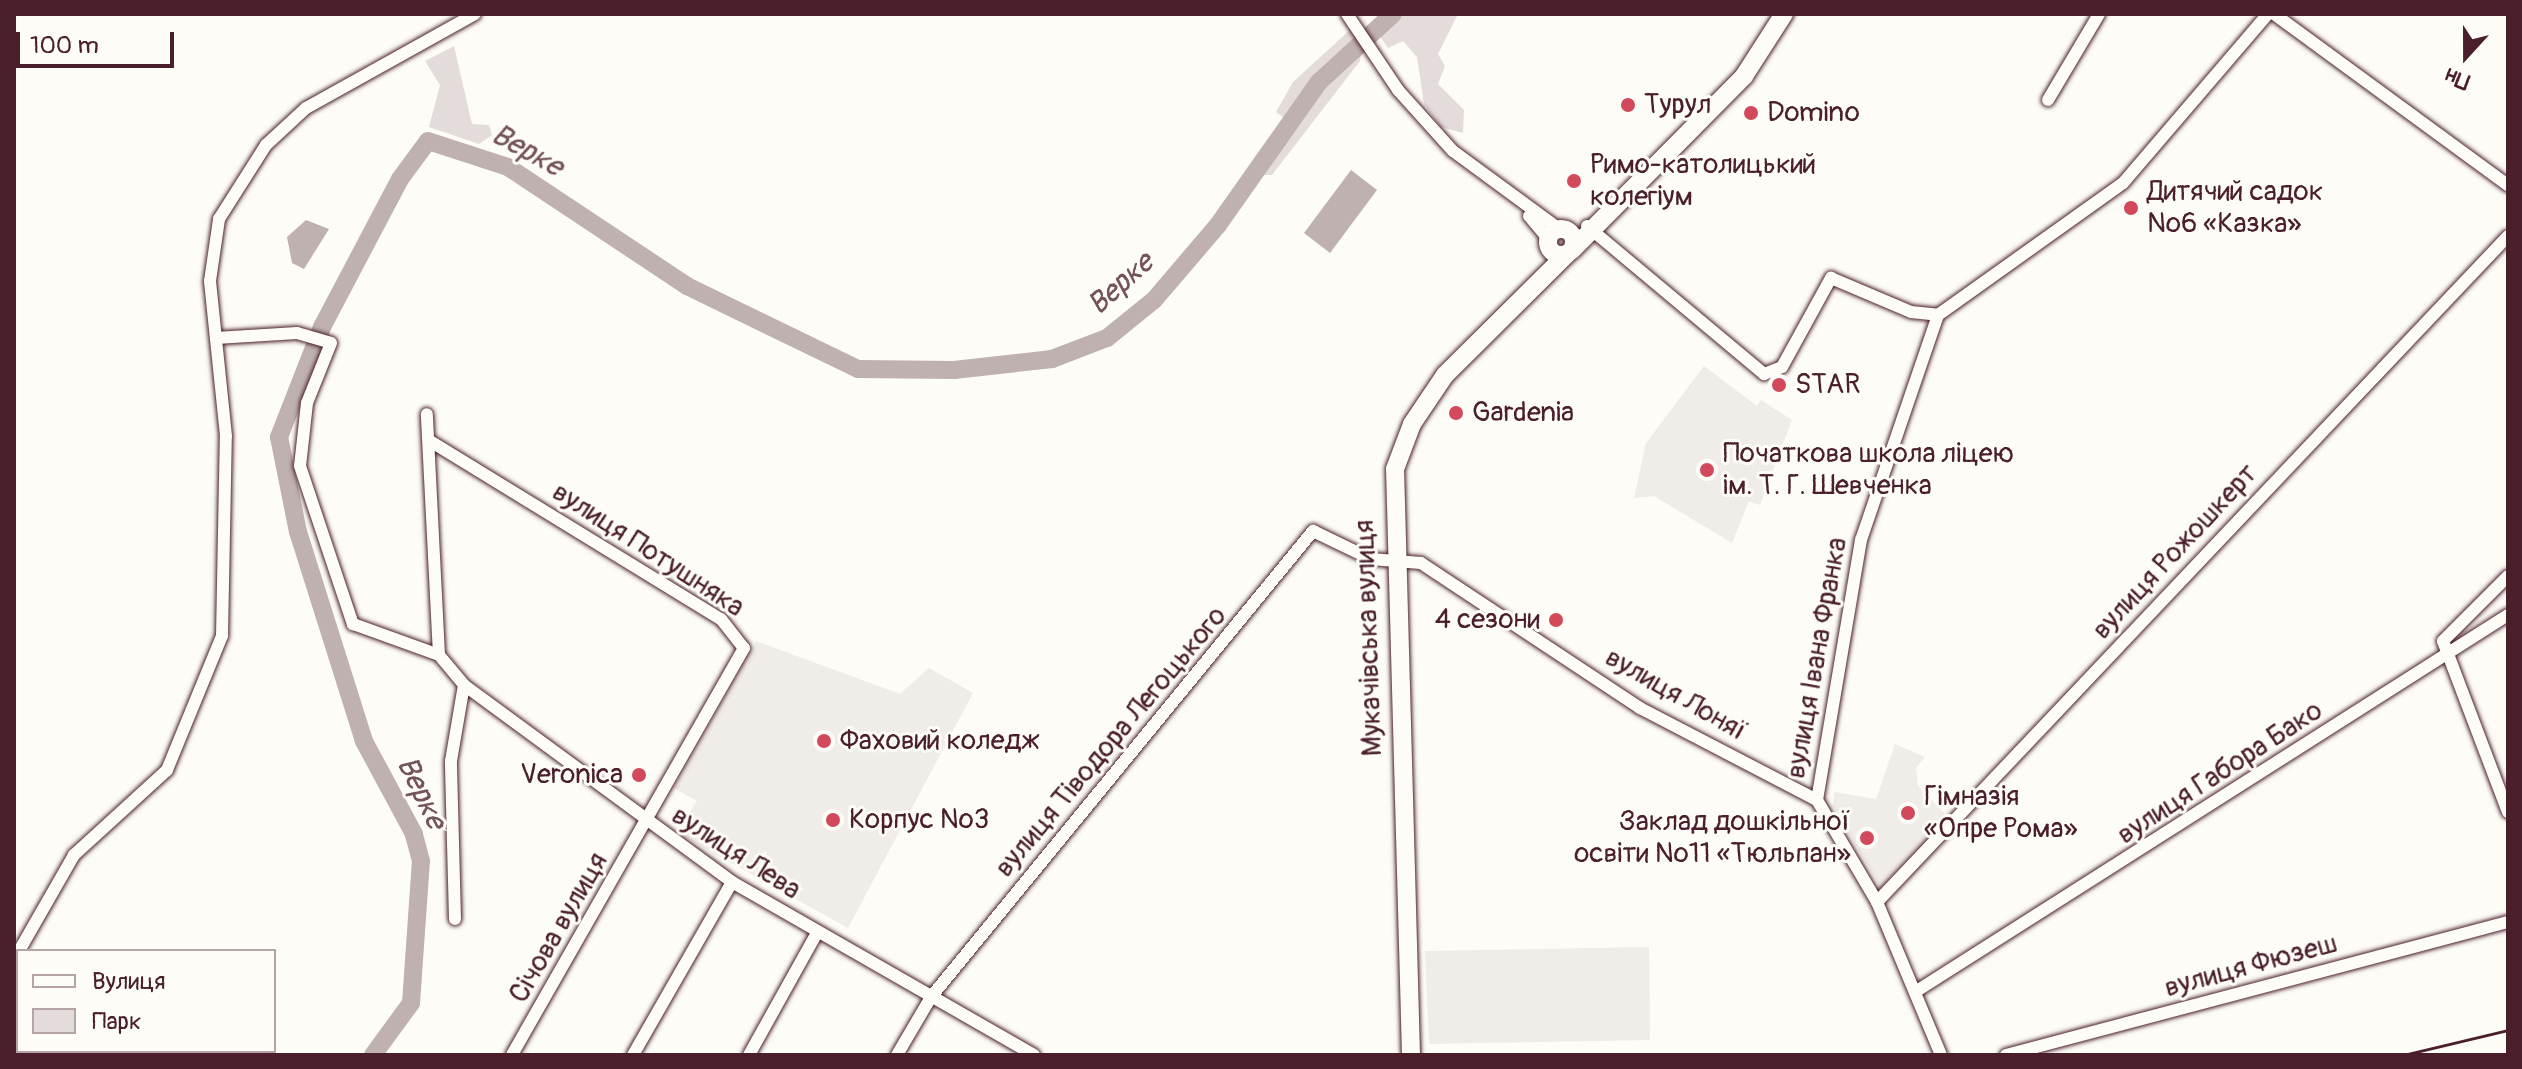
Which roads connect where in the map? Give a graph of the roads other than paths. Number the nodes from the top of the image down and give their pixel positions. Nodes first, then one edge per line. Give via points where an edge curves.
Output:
1 (475, 14) edge
2 (1784, 14) edge
3 (2099, 14) edge
4 (2271, 14) edge
5 (1348, 16) edge
6 (2048, 100) dead end
7 (2508, 185) edge
8 (1589, 229) junction
9 (1556, 236) junction
10 (2508, 236) edge
11 (1570, 252) junction
12 (1545, 274) junction
13 (1938, 315) junction
14 (216, 338) junction
15 (427, 414) dead end
16 (430, 441) junction
17 (1394, 557) junction
18 (2508, 576) edge
19 (2508, 615) edge
20 (2447, 654) junction
21 (439, 655) junction
22 (464, 685) junction
23 (1817, 800) junction
24 (2508, 812) edge
25 (647, 825) junction
26 (732, 882) junction
27 (1877, 902) junction
28 (455, 919) dead end
29 (2508, 922) edge
30 (817, 933) junction
31 (21, 949) edge
32 (1915, 992) junction
33 (931, 997) junction
34 (512, 1055) edge
35 (633, 1055) edge
36 (749, 1055) edge
37 (897, 1055) edge
38 (1034, 1055) edge
39 (1411, 1055) edge
40 (1941, 1055) edge
41 (2006, 1055) edge

1 - 14 street via 306,108 266,145 219,219 210,281
2 - 8 highway, Мукачівська вулиця via 1744,76 1606,218
3 - 6 street
4 - 7 street
4 - 13 street via 2123,183
5 - 9 street via 1412,109
8 - 9 highway, Мукачівська вулиця
8 - 11 highway, Мукачівська вулиця
8 - 13 street via 1764,374 1782,367 1831,278 1911,312
9 - 11 highway
9 - 12 highway
10 - 27 street, вулиця Рожошкерт
11 - 12 highway, Мукачівська вулиця
12 - 17 highway, Мукачівська вулиця via 1445,375 1412,424 1395,469
13 - 23 street, вулиця Івана Франка via 1861,540
14 - 21 street via 297,333 327,341 307,403 300,466 353,624
14 - 31 street via 226,436 222,636 167,770 74,855
15 - 16 street
16 - 21 street
16 - 25 street, вулиця Потушняка via 721,619 741,639 742,660
17 - 23 street, вулиця Лоняї via 1421,563 1640,708
17 - 33 street, вулиця Тіводора Легоцького via 1371,559 1313,531
17 - 39 highway, Мукачівська вулиця
18 - 20 street via 2451,627 2443,641
19 - 20 street, вулиця Габора Бако
20 - 24 street
20 - 32 street, вулиця Габора Бако
21 - 22 street, вулиця Лева
22 - 25 street, вулиця Лева
22 - 28 street via 451,761
23 - 27 street
25 - 26 street, вулиця Лева
25 - 34 street, Січова вулиця
26 - 30 street, вулиця Лева
26 - 35 street
27 - 32 street
29 - 41 street, вулиця Фюзеш
30 - 33 street, вулиця Лева
30 - 36 street
32 - 40 street
33 - 37 street, вулиця Тіводора Легоцького
33 - 38 street, вулиця Лева

